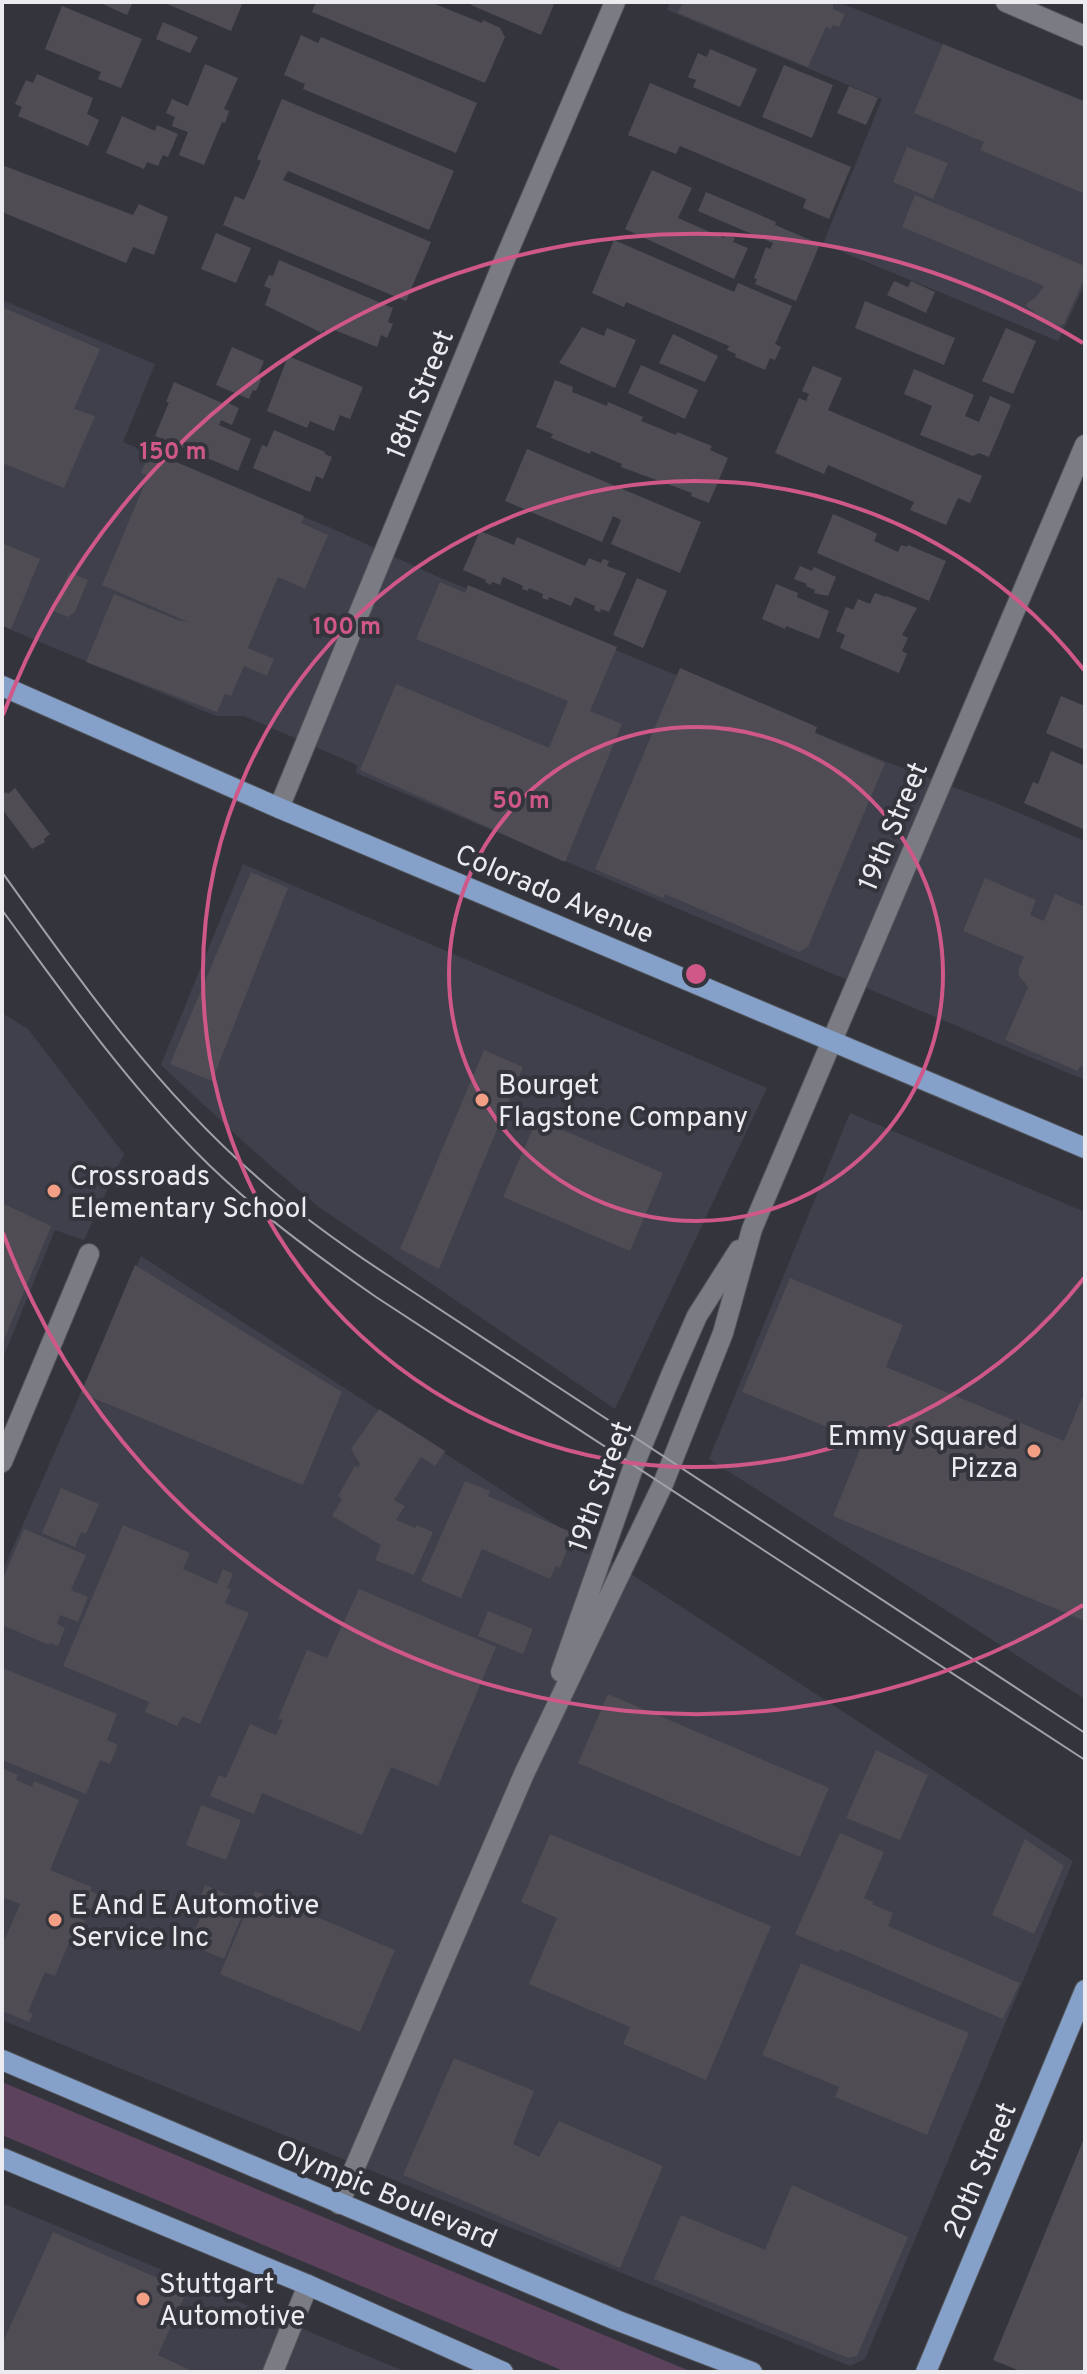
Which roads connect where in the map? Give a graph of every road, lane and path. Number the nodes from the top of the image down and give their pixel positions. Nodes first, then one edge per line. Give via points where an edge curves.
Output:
1 (615, 2) edge
2 (1006, 2) edge
3 (1085, 36) edge
4 (1085, 445) edge
5 (3, 687) edge
6 (279, 808) junction
7 (831, 1039) junction
8 (1085, 1148) edge
9 (752, 1229) junction
10 (89, 1254) dead end
11 (2, 1462) edge
12 (524, 1774) junction
13 (1085, 1990) edge
14 (2, 2060) edge
15 (2, 2158) edge
16 (339, 2204) junction
17 (308, 2285) junction
18 (273, 2372) edge
19 (503, 2372) edge
20 (752, 2372) edge
21 (926, 2372) edge

1 - 6 street, 18th Street
2 - 3 street
4 - 7 street, 19th Street
5 - 6 main road, Colorado Avenue
6 - 7 main road, Colorado Avenue
7 - 8 main road, Colorado Avenue
7 - 9 street, 19th Street
9 - 12 street, 19th Street via 723,1333 663,1484
9 - 12 street, 19th Street via 697,1316 672,1373
10 - 11 street
12 - 16 street, 19th Street
13 - 21 main road, 20th Street
14 - 16 main road, Olympic Boulevard
15 - 17 main road
16 - 20 main road, Olympic Boulevard
17 - 18 street
17 - 19 main road

